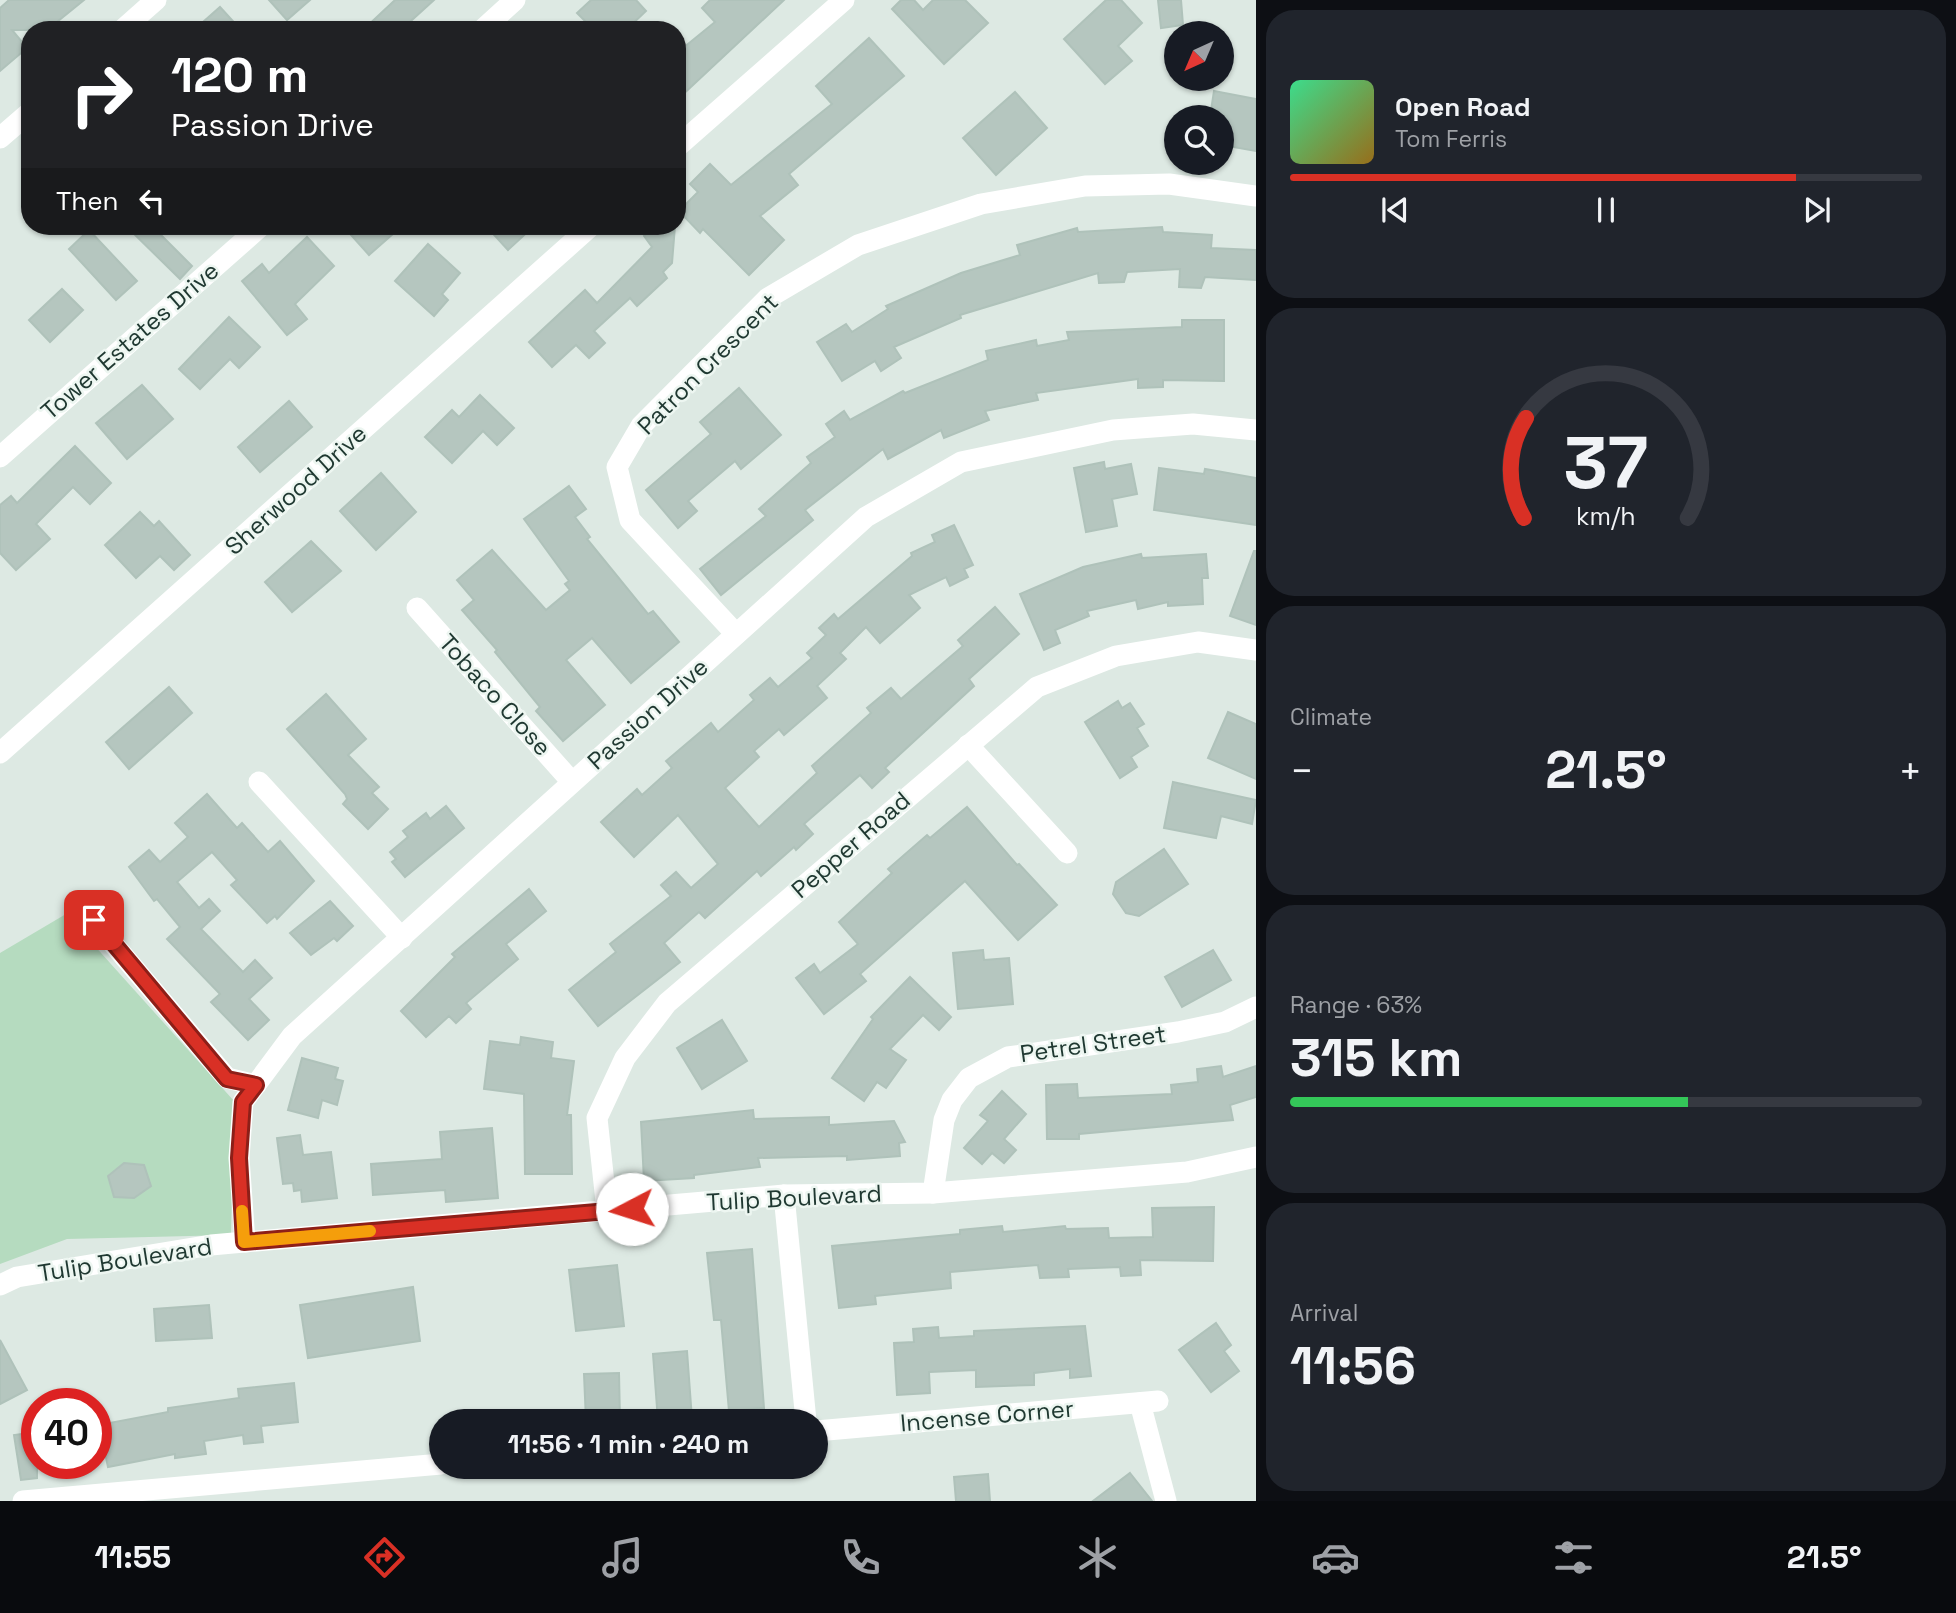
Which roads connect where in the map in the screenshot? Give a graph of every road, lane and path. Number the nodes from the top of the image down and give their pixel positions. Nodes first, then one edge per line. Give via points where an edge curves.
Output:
1 (156, 0) edge
2 (515, 0) edge
3 (844, 0) edge
4 (132, 21) edge
5 (492, 21) edge
6 (21, 120) edge
7 (0, 138) edge
8 (686, 139) edge
9 (1256, 196) edge
10 (251, 235) edge
11 (581, 235) edge
12 (1256, 430) edge
13 (0, 457) edge
14 (417, 608) dead end
15 (736, 634) junction
16 (1256, 650) edge
17 (968, 745) junction
18 (0, 753) edge
19 (259, 782) dead end
20 (572, 782) junction
21 (1067, 853) dead end
22 (77, 901) dead end
23 (402, 938) junction
24 (1256, 1007) edge
25 (256, 1085) junction
26 (1256, 1157) edge
27 (933, 1193) junction
28 (784, 1195) junction
29 (607, 1211) junction
30 (244, 1242) junction
31 (0, 1285) edge
32 (805, 1409) edge
33 (828, 1431) edge
34 (429, 1465) edge
35 (23, 1501) edge
36 (1166, 1501) edge

1 - 4 street
2 - 5 street
3 - 8 street
6 - 7 street
9 - 15 street, Patron Crescent via 1169,184 1097,185 981,204 858,245 768,298 641,426 617,467 630,520
10 - 13 street, Tower Estates Drive
11 - 18 street, Sherwood Drive
12 - 15 street, Passion Drive via 1193,424 1113,430 961,461 866,517
14 - 20 street, Tobaco Close
15 - 20 street, Passion Drive
16 - 17 street, Pepper Road via 1198,642 1116,656 1037,687
17 - 21 street
17 - 29 street, Pepper Road via 667,1003 625,1058 597,1118
19 - 23 street
20 - 23 street, Passion Drive
22 - 25 street via 227,1079
23 - 25 street, Passion Drive via 292,1036
24 - 27 street, Petrel Street via 1225,1022 1178,1032 1008,1057 969,1078 944,1120
25 - 30 street, Passion Drive via 243,1102 239,1158
26 - 27 street, Tulip Boulevard via 1187,1172
27 - 28 street, Tulip Boulevard
28 - 29 street, Tulip Boulevard
28 - 32 street
29 - 30 street, Tulip Boulevard
30 - 31 street, Tulip Boulevard via 17,1277
33 - 36 street, Incense Corner via 1149,1402
34 - 35 street

